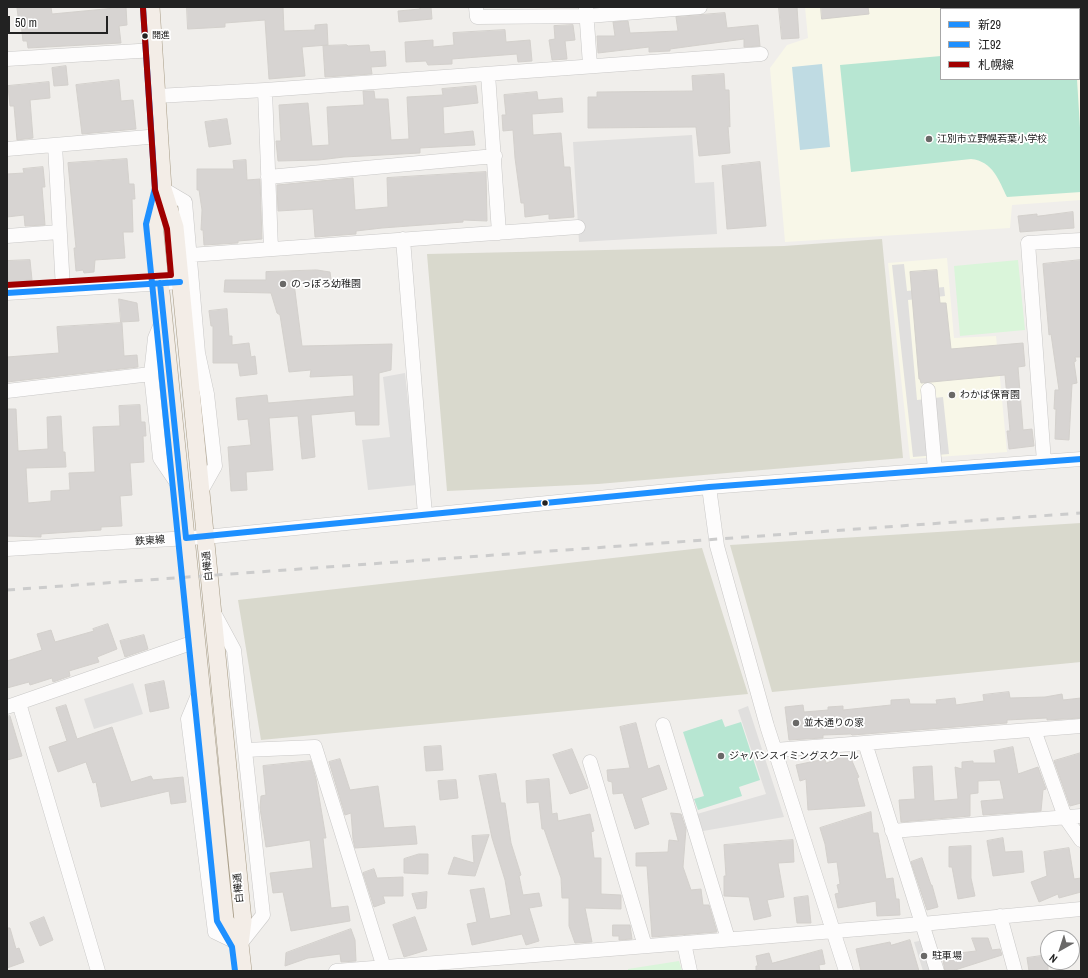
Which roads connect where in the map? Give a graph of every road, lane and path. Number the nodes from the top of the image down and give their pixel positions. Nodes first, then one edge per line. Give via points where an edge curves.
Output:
1 (151, 7) edge
2 (476, 7) edge
3 (700, 7) edge
4 (587, 12) edge
5 (155, 50) junction
6 (761, 54) dead end
7 (7, 59) edge
8 (590, 65) junction
9 (488, 74) junction
10 (265, 90) junction
11 (157, 96) junction
12 (160, 136) junction
13 (55, 145) junction
14 (7, 150) edge
15 (495, 156) junction
16 (268, 177) junction
17 (162, 189) junction
18 (578, 227) dead end
19 (59, 232) junction
20 (499, 233) junction
21 (7, 236) edge
22 (403, 238) junction
23 (1081, 240) edge
24 (271, 249) junction
25 (190, 255) junction
26 (180, 282) junction
27 (160, 283) junction
28 (63, 289) junction
29 (7, 293) edge
30 (164, 317) junction
31 (151, 374) junction
32 (928, 390) dead end
33 (7, 391) edge
34 (1081, 459) edge
35 (1044, 462) junction
36 (935, 470) junction
37 (709, 487) junction
38 (181, 489) junction
39 (201, 491) junction
40 (425, 515) junction
41 (205, 537) junction
42 (186, 538) junction
43 (7, 549) edge
44 (213, 613) junction
45 (197, 641) junction
46 (13, 705) edge
47 (663, 725) dead end
48 (1081, 726) edge
49 (1034, 730) junction
50 (865, 743) junction
51 (245, 750) junction
52 (775, 750) junction
53 (590, 762) dead end
54 (1081, 816) edge
55 (1064, 817) junction
56 (892, 831) junction
57 (1081, 840) edge
58 (1081, 909) edge
59 (1000, 916) junction
60 (922, 924) junction
61 (833, 930) junction
62 (728, 939) junction
63 (684, 943) junction
64 (240, 944) junction
65 (645, 946) junction
66 (467, 965) edge
67 (385, 969) edge
68 (98, 971) edge
69 (242, 971) edge
70 (336, 971) edge
71 (690, 971) edge
72 (846, 971) edge
73 (937, 971) edge
74 (1015, 971) edge

1 - 5 main road, 白樺通
2 - 4 street via 477,17
3 - 4 street
4 - 8 street
5 - 7 street
5 - 11 main road, 白樺通
6 - 8 street
8 - 9 street
9 - 10 street
9 - 15 street
10 - 11 street
10 - 16 street
11 - 12 main road, 白樺通
12 - 13 street
12 - 17 main road, 白樺通
13 - 14 street
13 - 19 street
15 - 16 street
15 - 20 street
16 - 24 street
17 - 25 street via 185,202
17 - 26 main road, 白樺通 via 175,227
17 - 27 main road, 白樺通 via 154,223
18 - 20 street
19 - 21 street
19 - 28 street
20 - 22 street
22 - 24 street
22 - 40 street
23 - 35 street via 1028,243
24 - 25 street
25 - 39 street via 198,353 207,394 215,466
26 - 27 street
26 - 39 main road, 白樺通
27 - 28 street
27 - 30 main road, 白樺通
28 - 29 street
30 - 31 street via 155,338
30 - 38 main road, 白樺通
31 - 33 street
31 - 38 street via 160,458
32 - 36 street
34 - 35 street, 鉄東線
35 - 36 street, 鉄東線
36 - 37 street, 鉄東線
37 - 40 street, 鉄東線
37 - 52 street via 717,546
38 - 42 main road, 白樺通
39 - 41 main road, 白樺通
40 - 41 street, 鉄東線
41 - 42 street, 鉄東線
41 - 44 main road, 白樺通
42 - 43 street, 鉄東線
42 - 45 main road, 白樺通
44 - 51 street via 234,650
44 - 64 main road, 白樺通 via 243,921
45 - 46 street
45 - 64 main road, 白樺通 via 225,920
46 - 68 street
47 - 62 street
48 - 49 street
49 - 50 street
49 - 55 street
50 - 52 street
50 - 56 street
51 - 64 street via 263,916
51 - 67 street via 315,747
52 - 61 street
53 - 65 street
54 - 55 street
55 - 56 street
55 - 57 street
56 - 60 street
58 - 59 street
59 - 60 street
59 - 74 street
60 - 61 street
60 - 73 street
61 - 62 street
61 - 72 street
62 - 63 street
63 - 65 street
63 - 71 street
64 - 69 main road, 白樺通
65 - 66 street
66 - 67 street
67 - 70 street

